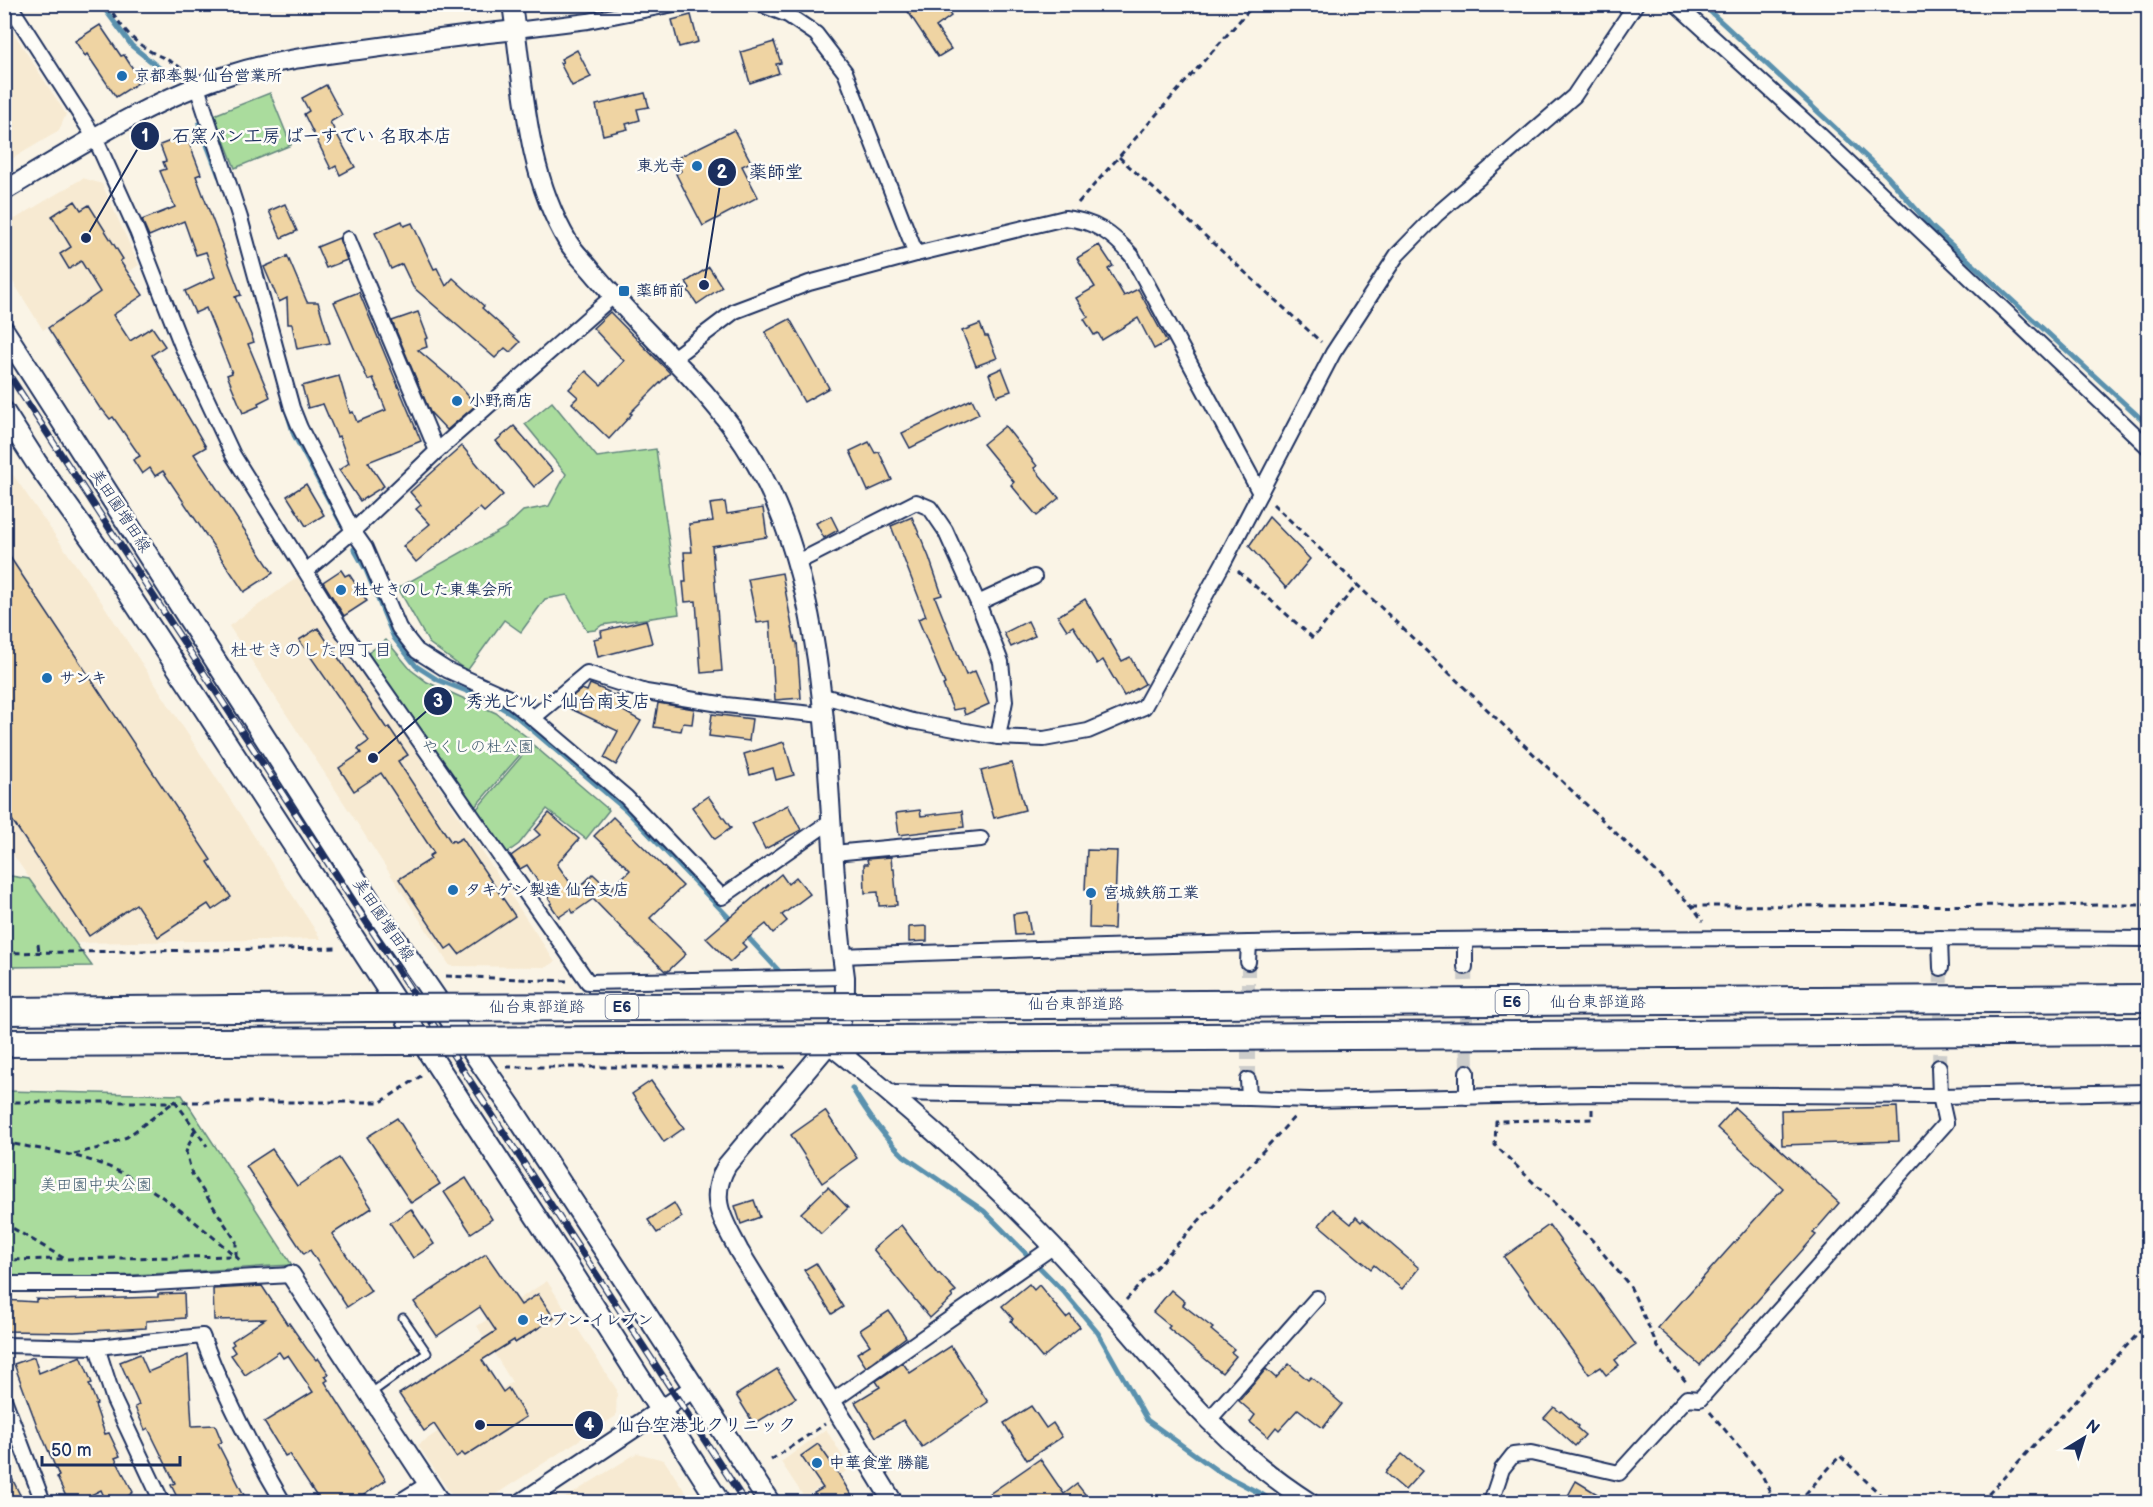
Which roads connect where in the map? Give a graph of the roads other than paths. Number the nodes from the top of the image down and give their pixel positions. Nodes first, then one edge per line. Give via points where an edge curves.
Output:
1 (9, 4) edge
2 (512, 4) edge
3 (674, 4) edge
4 (760, 4) edge
5 (1636, 4) edge
6 (1676, 4) edge
7 (516, 30) junction
8 (197, 87) junction
9 (95, 138) junction
10 (4, 191) edge
11 (348, 239) dead end
12 (916, 254) junction
13 (613, 296) junction
14 (4, 331) edge
15 (673, 358) junction
16 (4, 412) edge
17 (2148, 447) edge
18 (437, 451) junction
19 (1260, 493) junction
20 (353, 531) junction
21 (798, 562) junction
22 (306, 571) junction
23 (1034, 578) dead end
24 (978, 603) junction
25 (820, 695) junction
26 (822, 715) junction
27 (533, 717) junction
28 (998, 737) junction
29 (832, 820) junction
30 (981, 839) dead end
31 (834, 853) junction
32 (1940, 938) junction
33 (2148, 939) edge
34 (1465, 940) junction
35 (1249, 943) junction
36 (842, 956) junction
37 (1248, 962) tunnel mouth
38 (1466, 967) tunnel mouth
39 (1941, 968) tunnel mouth
40 (845, 977) junction
41 (2148, 999) edge
42 (4, 1011) edge
43 (2148, 1031) edge
44 (4, 1043) edge
45 (829, 1044) junction
46 (1939, 1067) tunnel mouth
47 (1467, 1072) tunnel mouth
48 (1248, 1080) tunnel mouth
49 (2148, 1092) edge
50 (888, 1093) junction
51 (1940, 1096) junction
52 (1467, 1097) junction
53 (1249, 1098) junction
54 (1047, 1251) junction
55 (291, 1275) joint
56 (4, 1284) edge
57 (1317, 1298) dead end
58 (403, 1318) dead end
59 (4, 1345) edge
60 (97, 1347) junction
61 (694, 1388) junction
62 (369, 1394) junction
63 (4, 1399) edge
64 (835, 1408) junction
65 (661, 1411) junction
66 (1208, 1421) junction
67 (428, 1484) junction
68 (43, 1503) edge
69 (162, 1503) edge
70 (283, 1503) edge
71 (399, 1503) edge
72 (440, 1503) edge
73 (522, 1503) edge
74 (719, 1503) edge
75 (769, 1503) edge
76 (892, 1503) edge
77 (1309, 1503) edge
78 (1491, 1503) edge

1 - 9 street
2 - 7 street
3 - 7 street
4 - 12 street via 788,15 816,34 845,72
5 - 19 street via 1574,96 1436,215 1397,255 1333,353
6 - 17 street via 1819,134
7 - 8 street via 270,64
7 - 13 street via 532,148 547,200 569,244
8 - 9 street
8 - 20 street via 240,218 292,408
9 - 10 street
9 - 22 street via 182,346 233,455
11 - 18 street
12 - 15 street via 809,283 735,311
12 - 19 street via 1065,218 1101,227 1132,256
13 - 15 street
13 - 18 street
14 - 61 main road, 美田園増田線 via 378,914 511,1107
15 - 21 street via 717,406 747,447 775,502
16 - 65 main road, 美田園増田線 via 153,630
18 - 20 street
19 - 28 street via 1144,707 1088,731 1044,739
20 - 22 street
20 - 27 street via 365,548 399,628 417,651 447,670 507,697
21 - 24 street via 916,502 930,508 945,530
21 - 25 street
22 - 40 street via 342,630 588,982
23 - 24 street
24 - 28 street via 1001,662 1005,701
25 - 26 street
25 - 28 street via 912,721
26 - 27 street via 646,692 587,673
26 - 29 street
27 - 29 street via 626,797 722,897
29 - 31 street
30 - 31 street
31 - 36 street
32 - 33 street
32 - 34 street
32 - 39 street
34 - 35 street
34 - 38 street
35 - 36 street
35 - 37 street
36 - 40 street
40 - 45 street via 845,1011
41 - 42 highway, 仙台東部道路 / E6, bridge
43 - 44 highway, 仙台東部道路 / E6, bridge
45 - 50 street
45 - 64 street via 727,1165 716,1194 724,1223 739,1251
46 - 51 street
47 - 52 street
48 - 53 street
49 - 51 street
50 - 53 street
50 - 54 street via 968,1163
51 - 52 street
51 - 78 street via 1946,1123 1700,1399 1687,1398 1619,1473 1531,1453 1513,1455 1503,1469
52 - 53 street
54 - 64 street
54 - 66 street via 1113,1315
55 - 56 street via 135,1284
55 - 62 street
57 - 66 street
58 - 62 lane via 427,1353
59 - 60 street
60 - 69 street via 114,1400
60 - 70 street via 202,1336 220,1384
61 - 65 street
61 - 75 main road, 美田園増田線
62 - 67 street
63 - 68 street
64 - 76 street
65 - 73 street
65 - 74 main road, 美田園増田線
66 - 77 street
67 - 71 street
67 - 72 street

